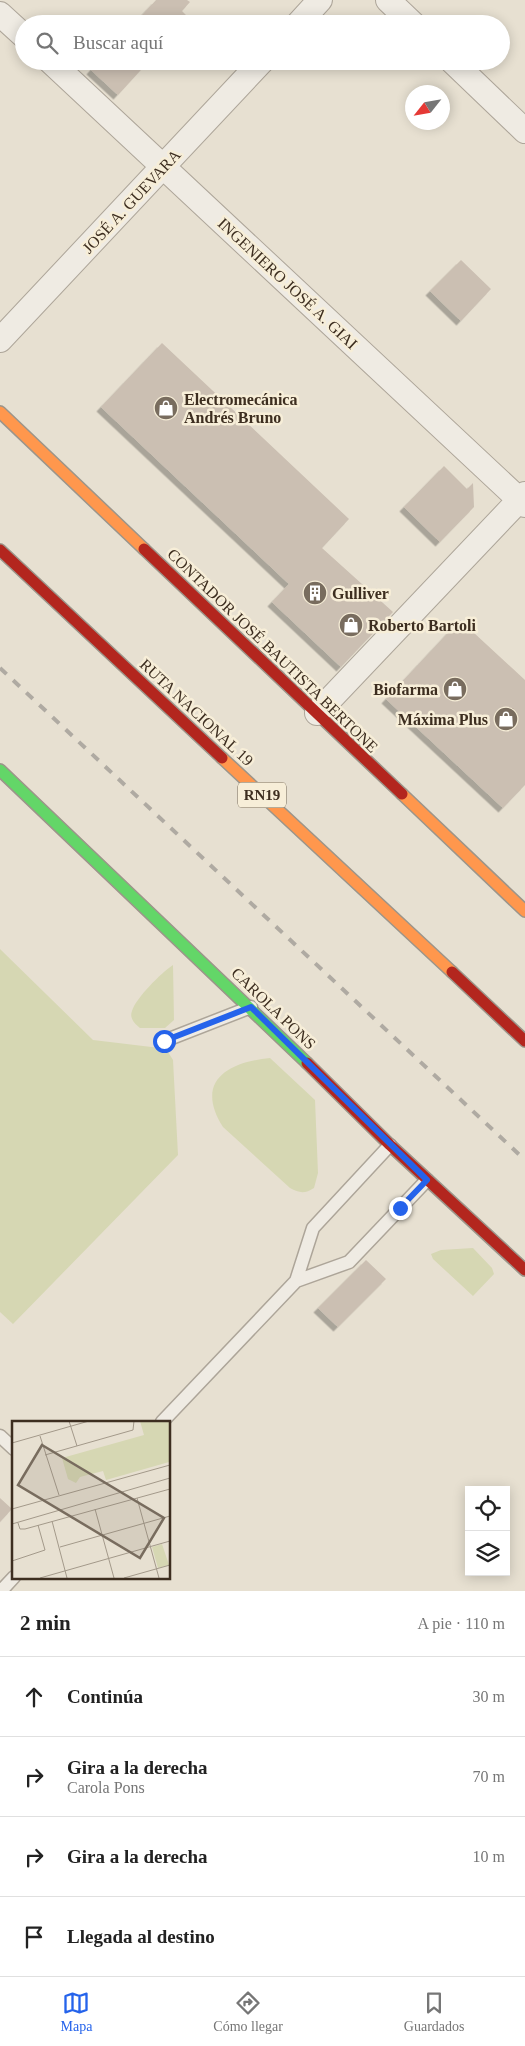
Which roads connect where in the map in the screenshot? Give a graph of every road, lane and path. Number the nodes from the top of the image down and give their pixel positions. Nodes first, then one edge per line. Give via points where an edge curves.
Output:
1 (320, 0) edge
2 (388, 0) edge
3 (0, 14) edge
4 (306, 15) edge
5 (404, 15) edge
6 (15, 28) edge
7 (60, 70) edge
8 (254, 70) edge
9 (461, 70) edge
10 (525, 131) edge
11 (163, 167) junction
12 (0, 340) edge
13 (0, 412) edge
14 (523, 500) edge
15 (0, 550) edge
16 (316, 713) junction
17 (0, 770) edge
18 (525, 911) edge
19 (251, 1007) junction
20 (164, 1041) dead end
21 (525, 1041) edge
22 (390, 1145) junction
23 (427, 1180) junction
24 (525, 1270) edge
25 (296, 1281) junction
26 (163, 1421) edge
27 (0, 1436) edge
28 (12, 1447) edge
29 (13, 1578) edge
30 (1, 1591) edge

1 - 4 street
2 - 5 street
3 - 6 street
7 - 11 street, INGENIERO JOSÉ A. GIAI
8 - 11 street, JOSÉ A. GUEVARA
9 - 10 street
11 - 12 street, JOSÉ A. GUEVARA
11 - 14 street, INGENIERO JOSÉ A. GIAI
13 - 16 main road, CONTADOR JOSÉ BAUTISTA BERTONE
14 - 16 street
15 - 21 main road, RUTA NACIONAL 19 / RN19
16 - 18 main road, CONTADOR JOSÉ BAUTISTA BERTONE
17 - 19 main road, CAROLA PONS
19 - 20 lane
19 - 22 main road, CAROLA PONS
22 - 23 main road, CAROLA PONS
22 - 25 lane via 313,1228
23 - 24 main road, CAROLA PONS
23 - 25 lane via 349,1262
25 - 26 lane
27 - 28 lane
29 - 30 lane

